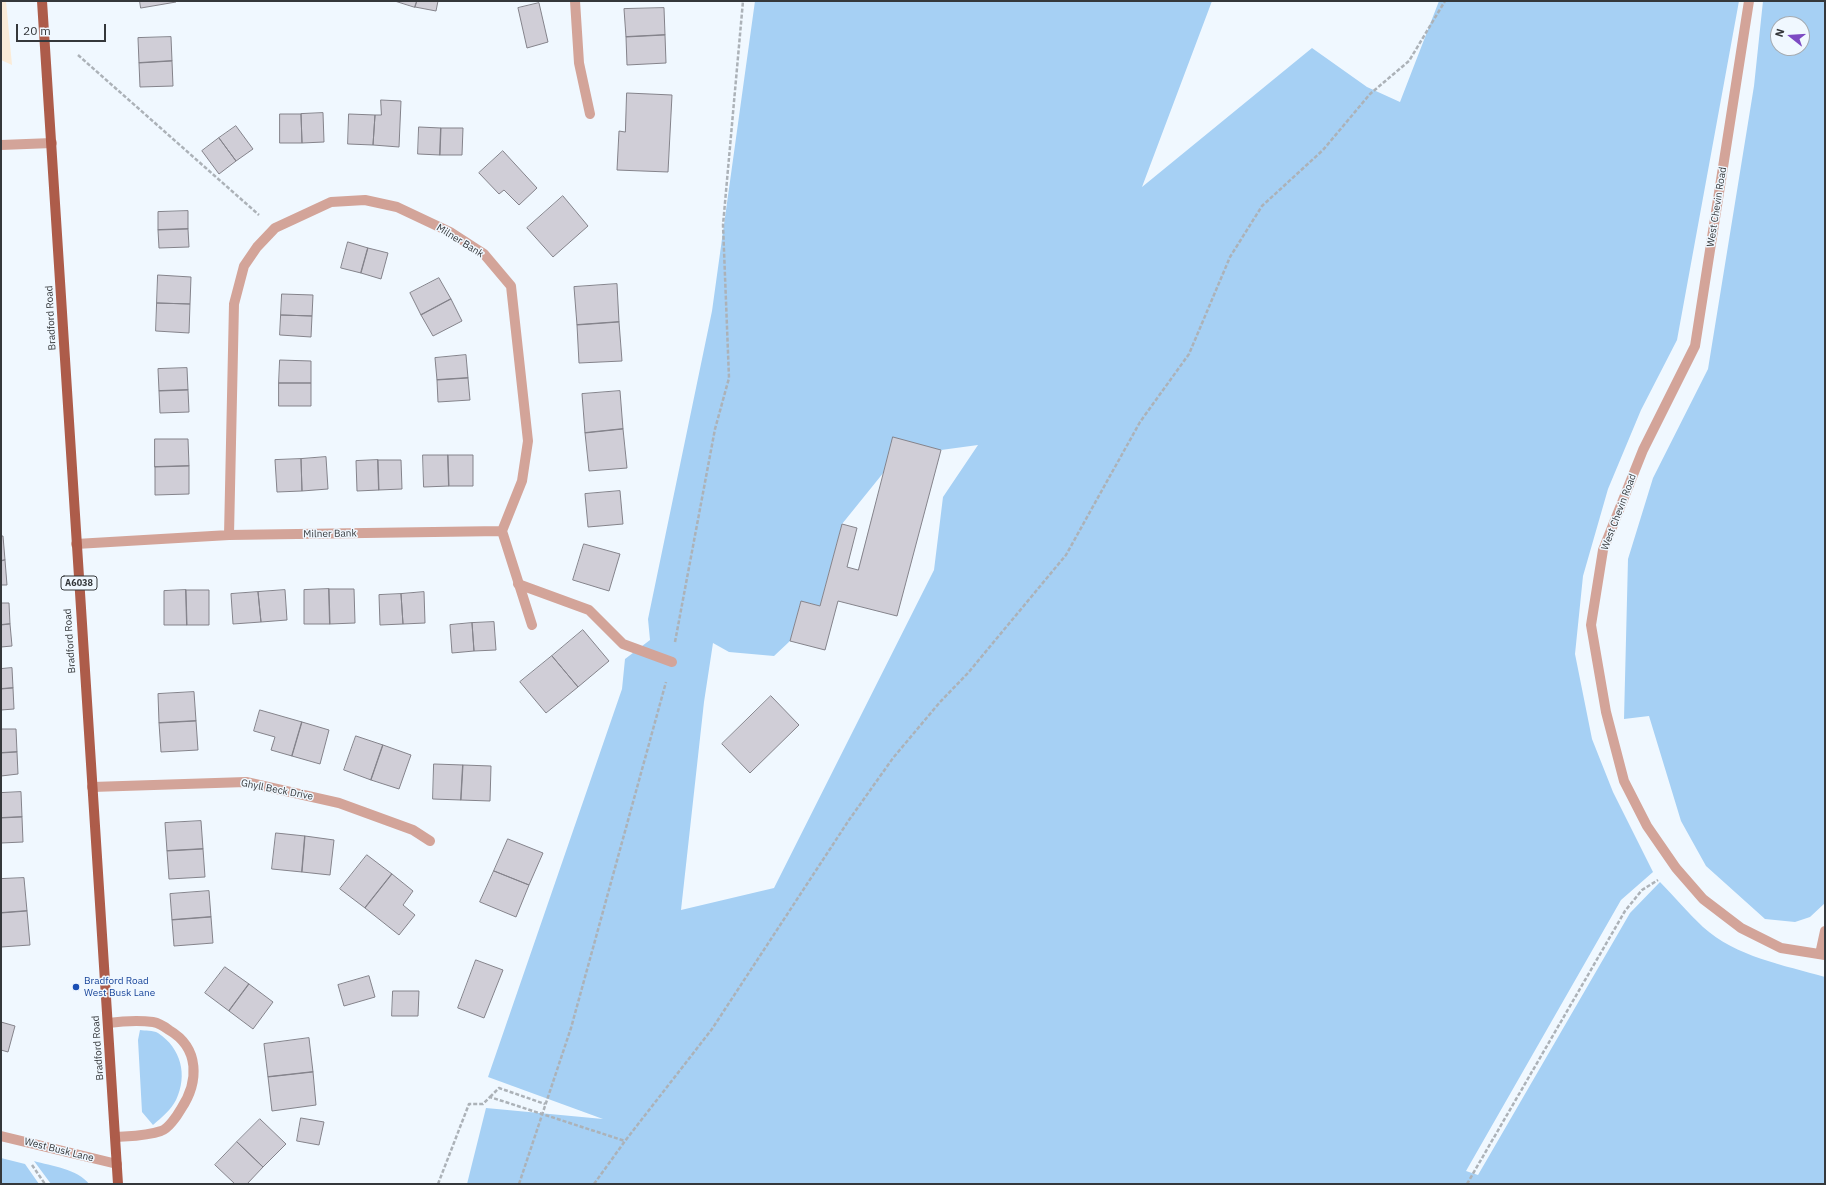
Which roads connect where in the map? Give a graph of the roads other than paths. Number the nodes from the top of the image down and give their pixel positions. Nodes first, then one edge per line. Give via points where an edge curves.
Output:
1 (42, 1) edge
2 (575, 1) edge
3 (1749, 1) edge
4 (590, 114) dead end
5 (52, 143) junction
6 (1, 145) edge
7 (502, 531) junction
8 (229, 535) junction
9 (76, 544) junction
10 (518, 584) junction
11 (532, 625) dead end
12 (672, 662) road end
13 (92, 787) junction
14 (430, 841) dead end
15 (1825, 931) edge
16 (1823, 955) edge
17 (108, 1022) junction
18 (1, 1136) edge
19 (116, 1137) junction
20 (117, 1164) junction
21 (118, 1184) edge

1 - 5 main road, Bradford Road / A6038
2 - 4 street via 579,63
3 - 16 street, West Chevin Road via 1695,346 1643,450 1603,550 1591,625 1606,712 1624,781 1647,826 1676,868 1703,899 1741,928 1781,948
5 - 6 street
5 - 9 main road, Bradford Road / A6038
7 - 8 street, Milner Bank
7 - 8 street, Milner Bank via 522,481 528,441 511,286 484,254 450,232 397,207 366,200 330,202 274,228 244,266 234,304
7 - 10 street
8 - 9 street, Milner Bank
9 - 13 main road, Bradford Road / A6038
10 - 11 street
10 - 12 street via 589,610 623,644
13 - 14 street, Ghyll Beck Drive via 246,782 339,803 413,830
13 - 17 main road, Bradford Road / A6038
15 - 16 street
17 - 19 main road, Bradford Road / A6038
17 - 19 street via 155,1022 179,1036 190,1051 195,1074 188,1099 178,1115 162,1131
18 - 20 street, West Busk Lane
19 - 20 main road, Bradford Road / A6038
20 - 21 main road, Bradford Road / A6038

